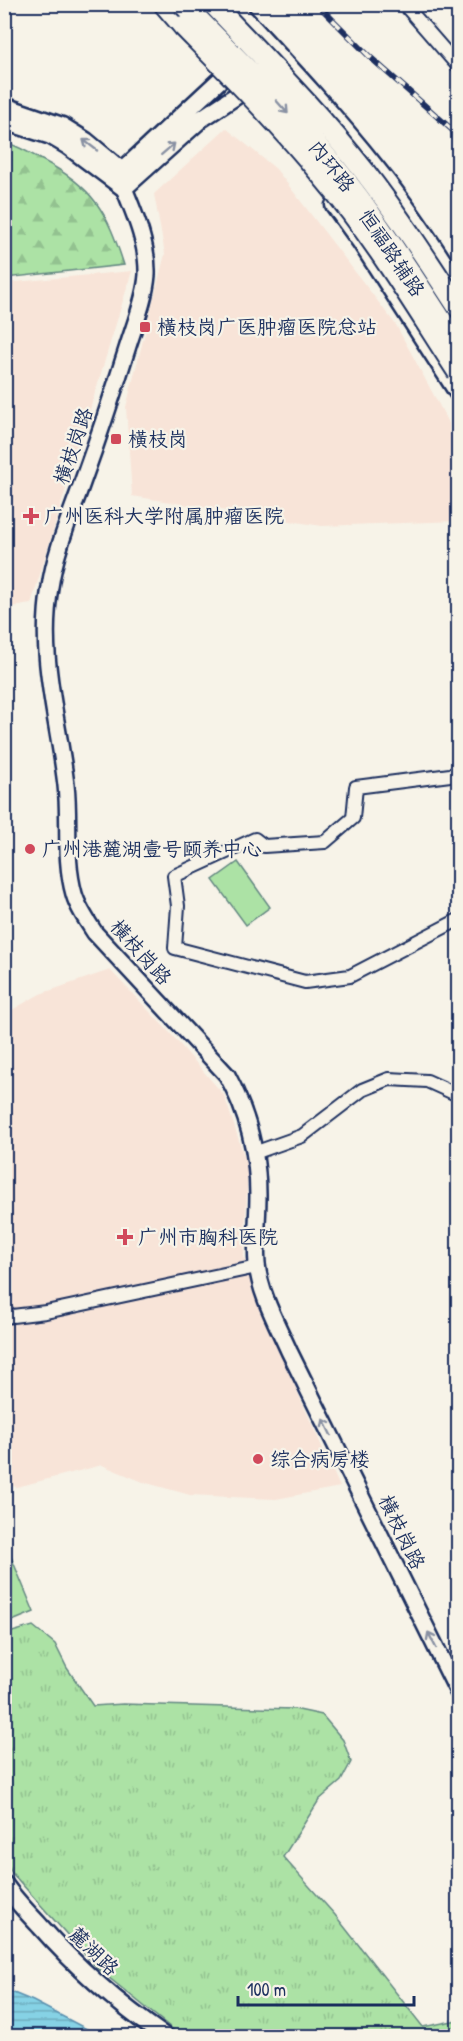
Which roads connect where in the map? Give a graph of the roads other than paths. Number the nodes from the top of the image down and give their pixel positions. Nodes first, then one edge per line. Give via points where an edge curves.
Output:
1 (165, 4) edge
2 (183, 4) edge
3 (213, 4) edge
4 (231, 4) edge
5 (404, 4) edge
6 (242, 60) dead end
7 (459, 66) edge
8 (228, 71) junction
9 (261, 80) dead end
10 (245, 90) junction
11 (4, 106) edge
12 (4, 121) edge
13 (123, 179) junction
14 (459, 285) edge
15 (459, 307) edge
16 (459, 346) edge
17 (459, 372) edge
18 (459, 393) edge
19 (459, 774) edge
20 (459, 920) edge
21 (459, 1095) edge
22 (254, 1153) junction
23 (257, 1267) junction
24 (4, 1317) edge
25 (459, 1692) edge
26 (4, 1884) edge
27 (164, 2037) edge

1 - 8 main road, 恒福路辅路
1 - 17 highway, bridge via 323,176
2 -> 16 highway, 内环路, bridge via 243,64 339,173 383,231
3 - 15 highway, 内环路, bridge via 357,163
4 - 14 main road, 恒福路辅路 via 377,168
5 - 7 street
6 - 8 main road
8 - 10 main road, 恒福路辅路
8 - 13 main road
9 - 10 main road
13 -> 10 main road
10 - 18 main road, 恒福路辅路 via 360,241
13 -> 11 main road, 横枝岗路 via 86,141 62,126
12 - 13 main road, 横枝岗路 via 51,136
13 - 22 street, 横枝岗路 via 144,248 145,290 64,532 46,615 49,686 66,786 70,871 82,914 95,933 226,1076 245,1116
19 - 20 street via 356,787 353,818 325,842 264,846 255,839 174,876 178,906 176,948 305,982 350,976
21 - 22 street via 427,1081 389,1079 362,1090 302,1136
22 - 23 street, 横枝岗路 via 258,1174
23 - 24 street via 46,1312
25 -> 23 street, 横枝岗路 via 289,1351
26 - 27 main road, 麓湖路 via 84,1973

